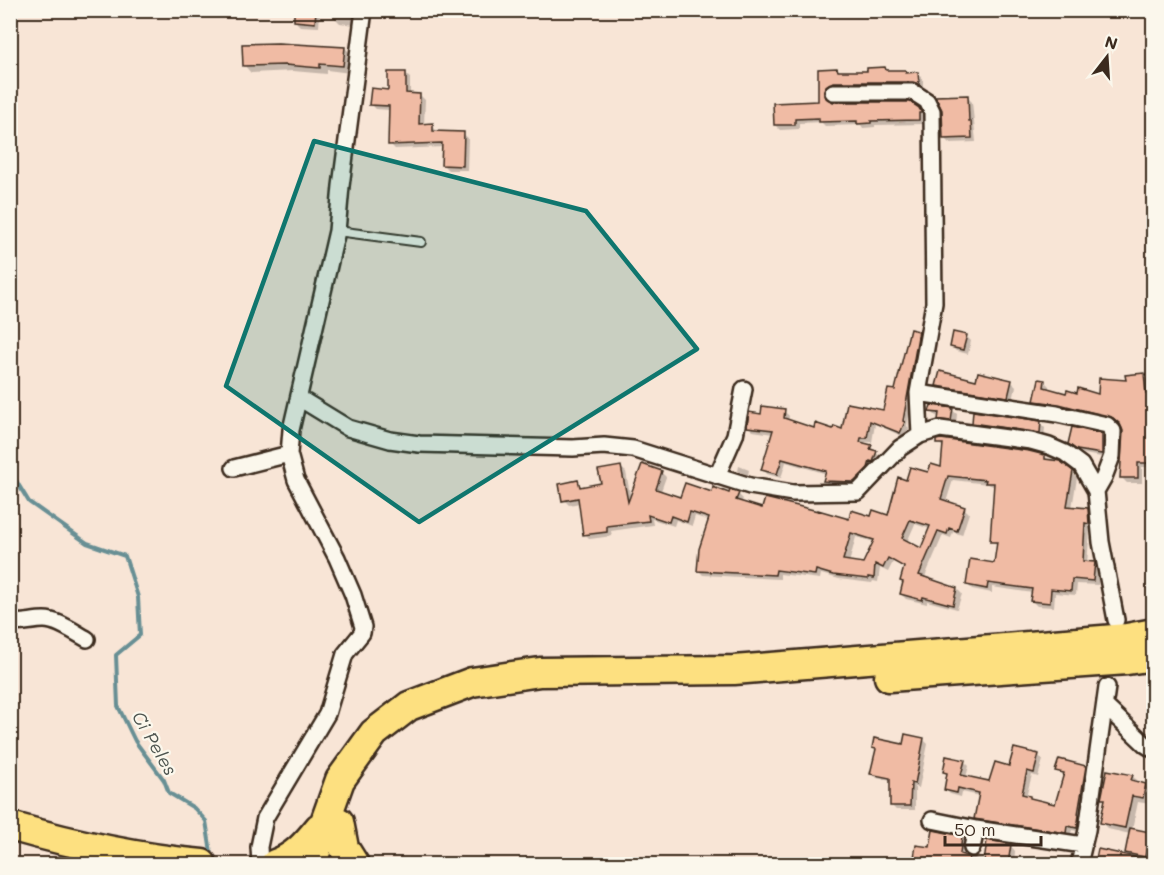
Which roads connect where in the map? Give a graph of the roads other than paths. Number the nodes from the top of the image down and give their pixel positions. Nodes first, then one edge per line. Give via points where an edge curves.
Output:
1 (364, 10) edge
2 (833, 92) dead end
3 (337, 231) junction
4 (421, 242) dead end
5 (744, 389) dead end
6 (918, 393) junction
7 (299, 398) junction
8 (920, 435) junction
9 (289, 454) junction
10 (234, 468) dead end
11 (717, 476) junction
12 (1096, 491) junction
13 (1116, 620) dead end
14 (10, 622) edge
15 (1154, 633) edge
16 (87, 639) dead end
17 (1154, 656) edge
18 (1107, 687) dead end
19 (1105, 706) junction
20 (1154, 750) edge
21 (932, 819) dead end
22 (332, 820) junction
23 (10, 826) edge
24 (976, 829) junction
25 (1083, 845) junction
26 (972, 848) dead end
27 (197, 864) edge
28 (260, 864) edge
29 (276, 864) edge
30 (312, 864) edge
31 (327, 864) edge
32 (354, 864) edge
33 (1079, 864) edge

1 - 3 street
2 - 6 street via 913,92 927,101 932,111 934,303
3 - 4 lane
3 - 7 street
5 - 11 street via 735,435
6 - 8 street
6 - 12 street via 1107,425 1113,431 1112,456
7 - 9 street
7 - 11 street via 348,428 390,440 633,449
8 - 11 street via 900,448 864,487 852,493 793,493
8 - 12 street via 940,429 1049,446 1081,465
9 - 10 street
9 - 28 street via 296,480 337,558 363,627 345,654 327,714 265,818
12 - 13 street
14 - 16 street via 45,620
15 - 22 highway via 735,670 540,672 472,682 409,706 374,733 340,780
17 - 22 highway via 732,688 539,691 476,700 416,724 381,751
18 - 19 street
19 - 20 street
19 - 25 street
21 - 24 street
22 - 29 highway via 288,860
22 - 30 highway
22 - 31 highway
22 - 32 highway
23 - 27 highway via 63,840
24 - 25 street
24 - 26 street
25 - 33 street

